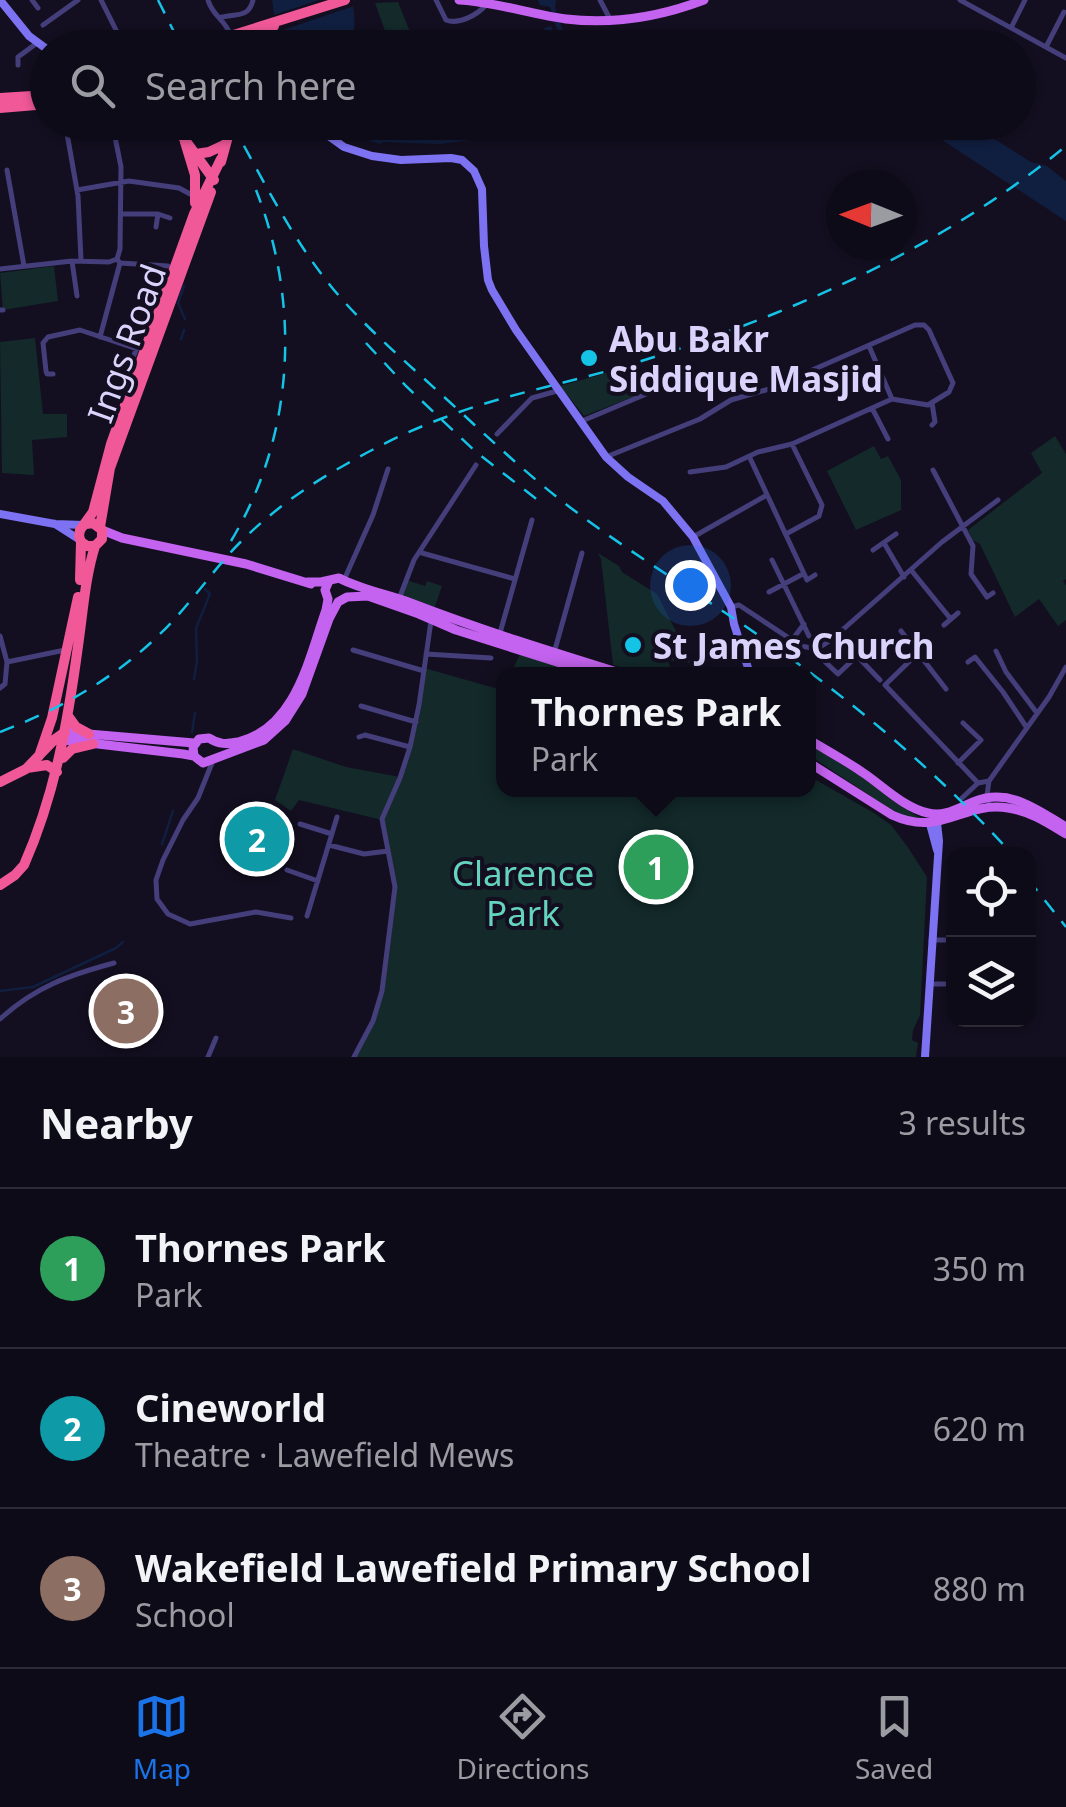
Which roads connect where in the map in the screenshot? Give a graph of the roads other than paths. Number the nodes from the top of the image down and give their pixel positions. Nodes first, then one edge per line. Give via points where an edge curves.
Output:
1 (0, 0) edge
2 (76, 0) edge
3 (101, 0) edge
4 (208, 0) edge
5 (253, 0) edge
6 (344, 0) edge
7 (436, 0) edge
8 (459, 0) edge
9 (600, 0) edge
10 (704, 0) edge
11 (960, 0) edge
12 (984, 0) edge
13 (1025, 0) edge
14 (482, 1) edge
15 (602, 8) junction
16 (978, 10) junction
17 (1064, 12) edge
18 (219, 18) junction
19 (597, 21) junction
20 (611, 21) junction
21 (275, 24) junction
22 (44, 25) dead end
23 (1011, 28) junction
24 (256, 29) joint
25 (116, 30) edge
26 (223, 30) edge
27 (227, 30) edge
28 (253, 30) edge
29 (269, 30) edge
30 (1015, 30) edge
31 (30, 35) edge
32 (1036, 42) edge
33 (1046, 47) junction
34 (30, 48) edge
35 (1066, 58) edge
36 (18, 65) dead end
37 (30, 96) edge
38 (0, 98) edge
39 (30, 106) edge
40 (0, 108) edge
41 (68, 140) edge
42 (116, 140) edge
43 (227, 140) edge
44 (331, 140) edge
45 (186, 142) joint
46 (226, 144) junction
47 (196, 154) junction
48 (195, 175) junction
49 (18, 176) dead end
50 (213, 179) junction
51 (122, 181) junction
52 (180, 188) junction
53 (77, 190) junction
54 (195, 208) junction
55 (121, 214) junction
56 (158, 214) junction
57 (170, 218) dead end
58 (156, 227) dead end
59 (72, 260) junction
60 (81, 260) junction
61 (119, 261) junction
62 (24, 266) junction
63 (168, 266) dead end
64 (0, 269) edge
65 (77, 296) dead end
66 (100, 336) junction
67 (868, 346) junction
68 (139, 357) junction
69 (53, 374) dead end
70 (668, 379) dead end
71 (560, 390) junction
72 (892, 399) junction
73 (932, 403) junction
74 (872, 408) junction
75 (582, 422) junction
76 (936, 423) dead end
77 (498, 434) dead end
78 (888, 439) dead end
79 (792, 444) junction
80 (749, 456) junction
81 (606, 457) junction
82 (476, 465) dead end
83 (388, 470) dead end
84 (704, 470) junction
85 (932, 470) dead end
86 (690, 472) dead end
87 (704, 478) dead end
88 (767, 495) junction
89 (998, 500) dead end
90 (0, 514) edge
91 (532, 520) dead end
92 (54, 524) junction
93 (85, 524) junction
94 (101, 528) junction
95 (962, 528) junction
96 (785, 534) junction
97 (896, 534) dead end
98 (122, 538) junction
99 (693, 538) junction
100 (81, 541) junction
101 (884, 543) junction
102 (96, 545) junction
103 (874, 550) dead end
104 (420, 552) junction
105 (582, 553) dead end
106 (772, 560) dead end
107 (912, 570) junction
108 (801, 575) dead end
109 (814, 576) dead end
110 (904, 576) junction
111 (515, 579) junction
112 (328, 581) junction
113 (308, 582) junction
114 (346, 582) junction
115 (785, 584) junction
116 (770, 592) dead end
117 (993, 593) dead end
118 (335, 598) junction
119 (400, 599) junction
120 (731, 606) junction
121 (958, 612) dead end
122 (950, 618) junction
123 (431, 619) junction
124 (804, 624) junction
125 (944, 624) dead end
126 (901, 631) dead end
127 (0, 636) edge
128 (499, 636) junction
129 (809, 636) dead end
130 (792, 640) junction
131 (817, 648) junction
132 (68, 649) junction
133 (353, 650) dead end
134 (996, 651) dead end
135 (554, 653) junction
136 (918, 653) junction
137 (426, 654) junction
138 (487, 659) dead end
139 (7, 662) junction
140 (968, 662) dead end
141 (573, 667) edge
142 (600, 667) edge
143 (748, 667) edge
144 (1066, 667) edge
145 (424, 671) junction
146 (882, 682) junction
147 (0, 688) edge
148 (946, 689) dead end
149 (361, 706) dead end
150 (1036, 713) junction
151 (68, 715) junction
152 (52, 718) junction
153 (416, 722) junction
154 (962, 723) dead end
155 (1027, 728) junction
156 (63, 736) junction
157 (360, 737) dead end
158 (91, 739) junction
159 (216, 743) junction
160 (194, 744) junction
161 (816, 744) edge
162 (410, 746) junction
163 (39, 756) junction
164 (197, 759) junction
165 (214, 760) junction
166 (958, 763) junction
167 (816, 767) edge
168 (26, 768) junction
169 (58, 768) junction
170 (0, 782) edge
171 (978, 782) junction
172 (989, 782) junction
173 (203, 785) junction
174 (962, 798) dead end
175 (988, 802) junction
176 (338, 817) dead end
177 (934, 820) junction
178 (300, 824) dead end
179 (1066, 830) edge
180 (332, 834) junction
181 (329, 844) junction
182 (388, 851) junction
183 (287, 870) dead end
184 (318, 880) junction
185 (0, 886) edge
186 (312, 903) junction
187 (321, 906) dead end
188 (308, 916) dead end
189 (291, 918) dead end
190 (932, 940) junction
191 (946, 940) edge
192 (114, 962) dead end
193 (929, 984) junction
194 (946, 984) edge
195 (0, 1020) edge
196 (216, 1038) dead end
197 (208, 1057) edge
198 (354, 1057) edge
199 (925, 1057) edge

1 - 31 street
2 - 22 street
3 - 25 street
4 - 18 street
5 - 18 street via 245,14
6 - 21 highway
7 - 14 street via 448,22 472,16
8 - 14 main road
9 - 15 street
10 - 20 main road
11 - 16 street
12 - 16 street
13 - 23 street
14 - 19 main road
15 - 19 street
15 - 20 street
16 - 23 street
17 - 33 street
18 - 26 street
18 - 27 street
19 - 20 main road
21 - 24 highway
21 - 29 highway
23 - 30 street
24 - 28 highway
32 - 33 street
33 - 35 street
34 - 36 street
37 - 38 highway
39 - 40 highway
41 - 53 street
42 - 51 street
43 - 46 highway, Ings Road
44 - 71 street via 401,160 462,160 474,170 482,189 488,280
45 - 47 highway, Ings Road
45 - 48 highway, Ings Road
46 - 47 highway
46 - 50 highway, Ings Road
47 - 50 highway, Ings Road
48 - 52 street
48 - 54 highway, Ings Road
49 - 62 street via 7,174
50 - 54 highway, Ings Road
50 - 68 highway, Ings Road
51 - 52 street
51 - 53 street
51 - 55 street
52 - 54 street via 191,194
53 - 60 street
54 - 68 highway, Ings Road
55 - 56 street
55 - 61 street
56 - 57 street
56 - 58 street
59 - 60 street
59 - 62 street
59 - 65 street
60 - 61 street
61 - 63 street
61 - 66 street
62 - 64 street
66 - 68 street
66 - 69 street via 80,330 44,340 46,372
67 - 72 street
67 - 73 street via 926,326 953,386
67 - 81 street
68 - 93 highway, Ings Road
68 - 94 highway, Ings Road
70 - 75 street via 670,384
71 - 75 street
71 - 77 street via 532,398
72 - 73 street
72 - 74 street
73 - 76 street
74 - 78 street
74 - 79 street
75 - 81 street
79 - 80 street
79 - 96 street via 822,511
80 - 84 street
80 - 88 street
81 - 99 street via 670,508
82 - 104 street
83 - 114 street
84 - 86 street
84 - 87 street
85 - 95 street
88 - 96 street
88 - 99 street
89 - 95 street
90 - 92 street
91 - 111 street
92 - 93 street
92 - 100 street
93 - 94 highway
93 - 100 highway
94 - 98 main road
94 - 102 highway
95 - 107 street
95 - 117 street via 974,550 972,577 986,597
96 - 109 street via 807,580
97 - 101 street
98 - 102 main road
98 - 113 main road
99 - 120 street
100 - 102 highway
100 - 132 highway
101 - 103 street
101 - 110 street
102 - 151 highway
104 - 111 street
104 - 119 street
105 - 135 street
106 - 115 street
107 - 110 street
107 - 122 street
108 - 115 street
110 - 131 street
111 - 128 street
112 - 113 main road
112 - 114 main road
112 - 118 main road via 325,587
113 - 118 main road
114 - 118 main road via 349,591
114 - 119 main road
115 - 116 street
115 - 124 street
118 - 123 main road via 368,596
118 - 159 main road via 276,722 250,738
118 - 165 main road via 302,694 284,721 264,740
119 - 128 main road
120 - 130 street
120 - 143 street
121 - 122 street
122 - 125 street
123 - 137 street
123 - 141 main road
124 - 129 street
124 - 130 street
126 - 136 street
127 - 139 street
128 - 135 main road
130 - 131 street
131 - 146 street via 838,674 857,656
132 - 139 street
132 - 152 highway
133 - 145 street
134 - 150 street
135 - 142 main road
136 - 146 street
136 - 148 street
137 - 138 street via 457,651
137 - 145 street
139 - 147 street
140 - 155 street via 975,658
144 - 150 street
145 - 153 street
146 - 166 street
149 - 153 street
150 - 155 street
151 - 156 highway
151 - 158 highway
152 - 156 highway
152 - 163 highway
153 - 162 street
154 - 166 street via 980,740
155 - 172 street
156 - 158 main road
156 - 163 highway
156 - 169 highway
157 - 162 street
158 - 160 main road
158 - 164 main road
158 - 169 highway via 72,749
159 - 160 main road via 206,738
159 - 165 main road
160 - 164 main road
161 - 177 main road
162 - 182 street via 382,819
163 - 168 highway
164 - 165 main road
164 - 173 street
165 - 173 street
166 - 171 street
167 - 177 main road via 892,815
168 - 169 highway
168 - 170 highway
169 - 185 highway via 24,865
171 - 172 street
171 - 174 street
172 - 175 street
173 - 189 street via 156,880 163,909 190,924 256,912
175 - 177 main road
175 - 179 main road via 1013,804
175 - 179 main road via 1008,797 1027,803
176 - 180 street
177 - 190 street
178 - 180 street
180 - 181 street
181 - 182 street via 364,854
181 - 184 street
182 - 198 street via 394,887 382,991
183 - 184 street
184 - 186 street
186 - 187 street
186 - 188 street
190 - 191 street
190 - 193 street
192 - 195 street via 47,985
193 - 194 street
193 - 199 street
196 - 197 street

